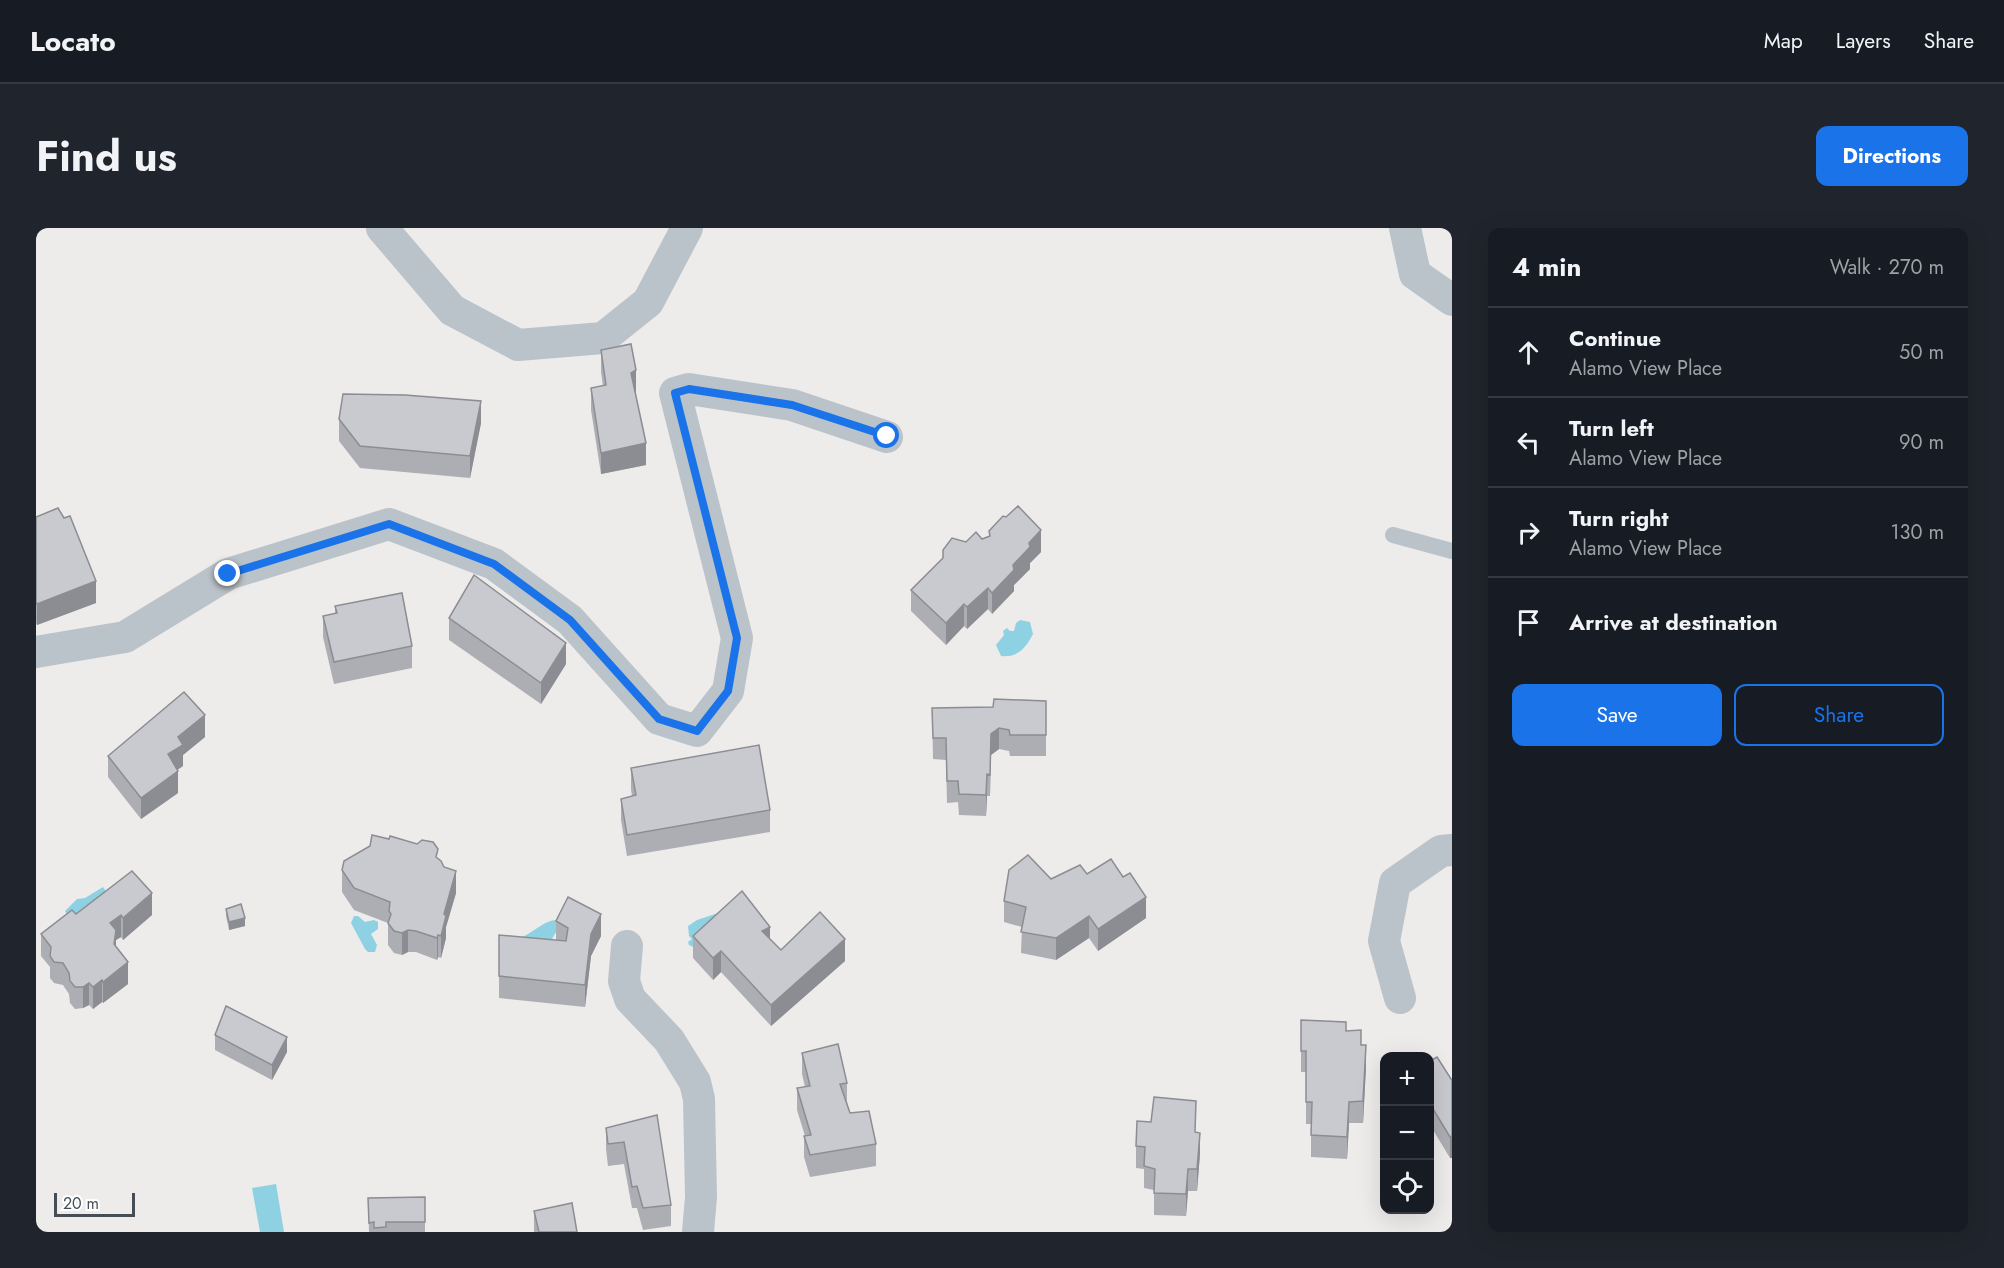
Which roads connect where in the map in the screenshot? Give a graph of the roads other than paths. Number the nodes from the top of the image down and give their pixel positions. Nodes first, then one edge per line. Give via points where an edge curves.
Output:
1 (382, 228) edge
2 (687, 228) edge
3 (1405, 228) edge
4 (1452, 300) edge
5 (887, 436) dead end
6 (1393, 535) dead end
7 (1452, 551) edge
8 (36, 652) edge
9 (1452, 850) edge
10 (627, 946) dead end
11 (1400, 998) dead end
12 (698, 1232) edge

1 - 2 street via 452,310 518,345 603,338 648,302
3 - 4 street via 1415,274
5 - 8 street via 792,405 689,389 675,393 737,638 728,691 697,731 659,719 570,620 494,564 389,524 228,574 125,637
6 - 7 lane
9 - 11 street via 1441,851 1395,883 1384,941
10 - 12 street via 624,981 630,999 669,1040 696,1082 701,1186

